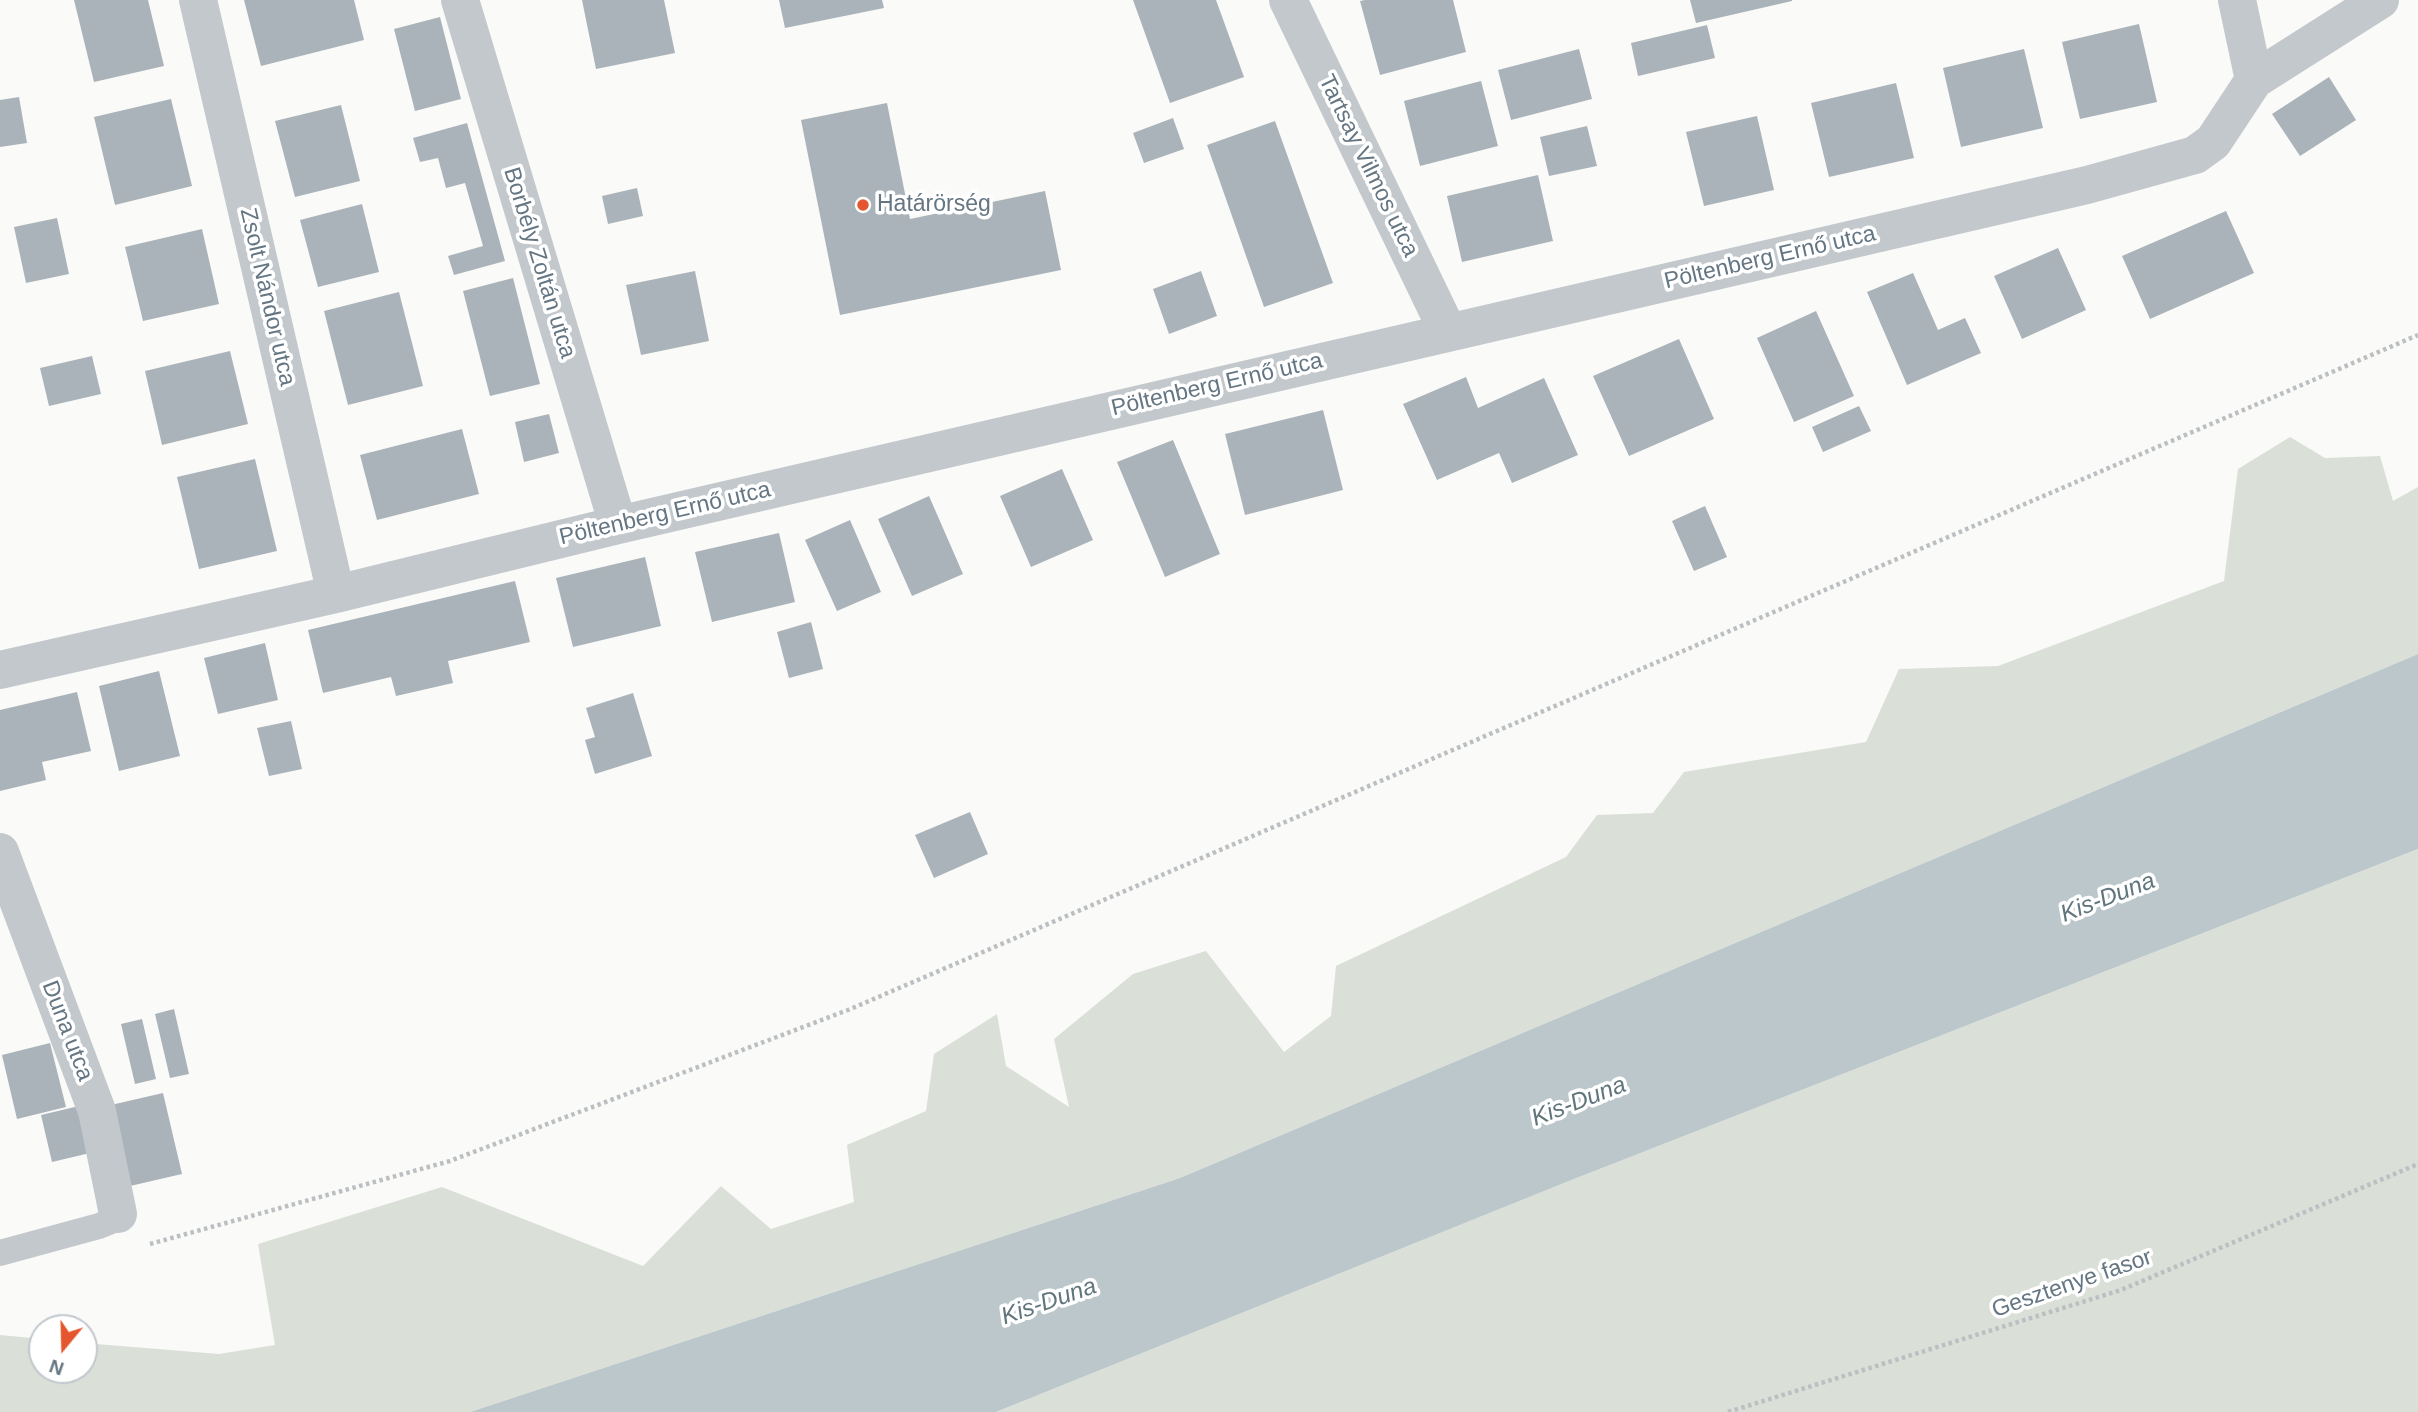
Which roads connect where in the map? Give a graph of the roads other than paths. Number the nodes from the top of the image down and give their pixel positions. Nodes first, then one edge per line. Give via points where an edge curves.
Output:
1 (198, 0) edge
2 (460, 0) edge
3 (1288, 0) edge
4 (2237, 0) edge
5 (2380, 0) edge
6 (2255, 80) junction
7 (1448, 332) junction
8 (618, 525) junction
9 (336, 594) junction
10 (0, 670) edge
11 (0, 852) edge
12 (118, 1214) joint
13 (0, 1252) edge

1 - 9 street, Zsolt Nándor utca
2 - 8 street, Borbély Zoltán utca
3 - 7 street, Tartsay Vilmos utca
4 - 6 street
5 - 6 street, Pöltenberg Ernő utca
6 - 7 street, Pöltenberg Ernő utca via 2213,142 2195,155 2087,185
7 - 8 street, Pöltenberg Ernő utca
8 - 9 street, Pöltenberg Ernő utca
9 - 10 street, Pöltenberg Ernő utca
11 - 12 street, Duna utca via 97,1111
12 - 13 lane via 99,1226

